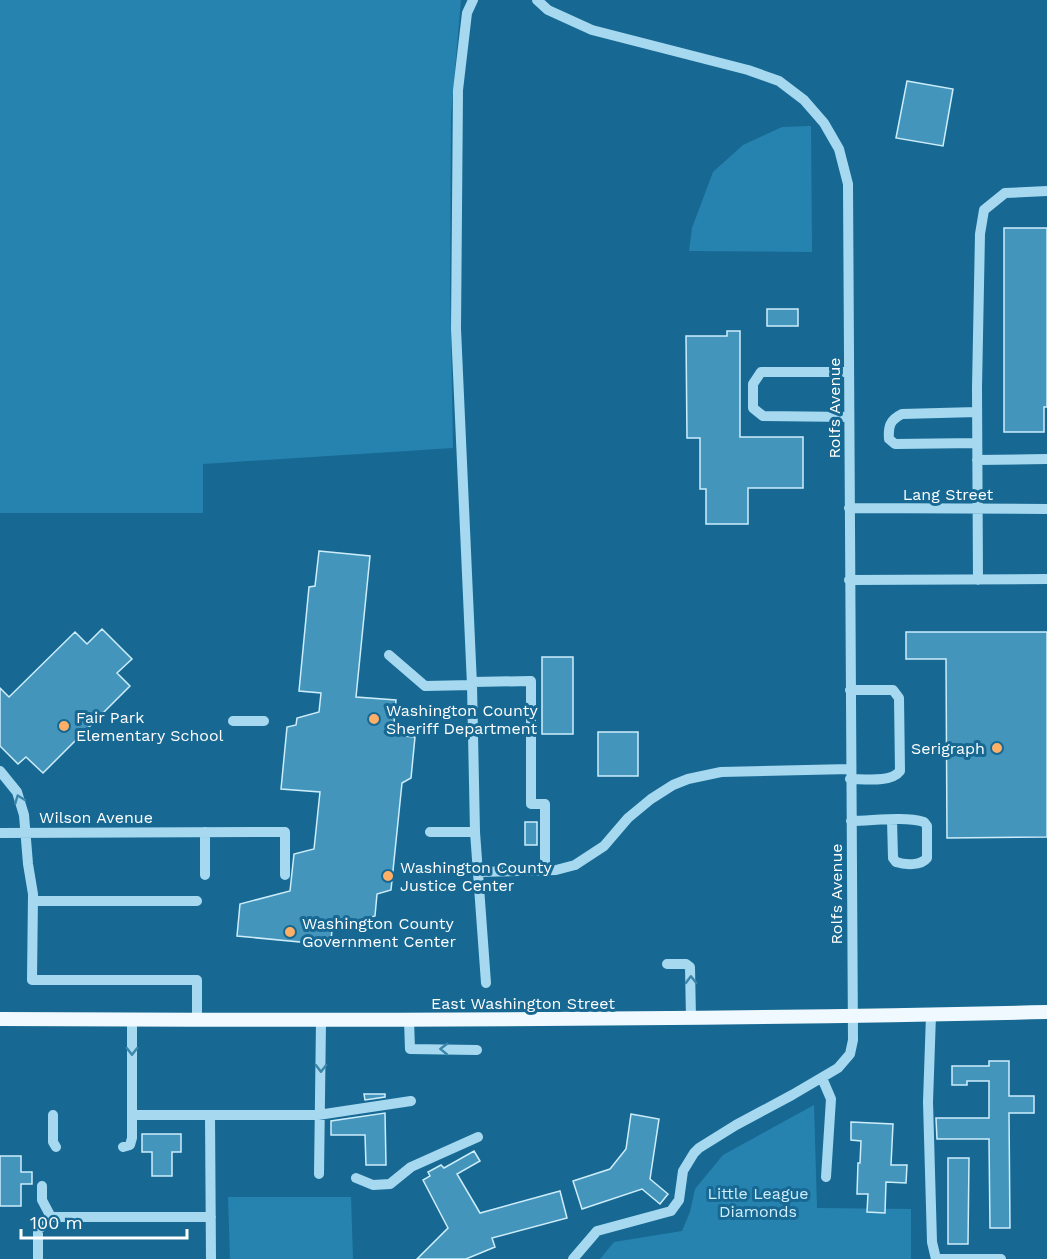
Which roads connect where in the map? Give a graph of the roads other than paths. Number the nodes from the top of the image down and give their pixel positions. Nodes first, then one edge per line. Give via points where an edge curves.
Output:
1 (472, 0) edge
2 (537, 0) edge
3 (1047, 191) edge
4 (849, 372) junction
5 (977, 412) junction
6 (849, 417) junction
7 (977, 442) junction
8 (1047, 459) edge
9 (977, 460) junction
10 (849, 508) junction
11 (977, 509) junction
12 (1047, 509) edge
13 (1047, 579) edge
14 (849, 580) junction
15 (978, 580) junction
16 (389, 654) dead end
17 (472, 684) junction
18 (850, 690) junction
19 (233, 721) dead end
20 (264, 721) dead end
21 (0, 771) edge
22 (850, 774) junction
23 (892, 820) junction
24 (851, 821) junction
25 (205, 832) junction
26 (430, 832) dead end
27 (475, 832) junction
28 (0, 833) edge
29 (26, 833) junction
30 (545, 871) junction
31 (478, 872) junction
32 (205, 875) dead end
33 (285, 875) dead end
34 (33, 901) junction
35 (197, 901) dead end
36 (667, 964) dead end
37 (486, 982) dead end
38 (1047, 1012) edge
39 (931, 1015) junction
40 (852, 1016) junction
41 (691, 1018) junction
42 (0, 1019) edge
43 (132, 1020) junction
44 (197, 1020) junction
45 (409, 1020) junction
46 (321, 1021) junction
47 (477, 1050) dead end
48 (822, 1078) junction
49 (411, 1101) dead end
50 (53, 1115) dead end
51 (132, 1115) junction
52 (210, 1115) junction
53 (318, 1115) junction
54 (478, 1137) dead end
55 (56, 1147) dead end
56 (123, 1147) dead end
57 (319, 1174) dead end
58 (826, 1177) dead end
59 (356, 1178) dead end
60 (42, 1186) dead end
61 (51, 1217) junction
62 (211, 1217) junction
63 (38, 1259) edge
64 (211, 1259) edge
65 (573, 1259) edge
66 (1000, 1259) edge

1 - 17 street via 458,90 456,329
2 - 4 street, Rolfs Avenue via 548,10 592,30 779,81 825,123 848,184
3 - 5 street via 1005,193 984,210 980,234
4 - 6 street, Rolfs Avenue
4 - 6 street via 761,372 753,384 753,408 763,416
5 - 7 street
5 - 7 street via 902,414 893,418 888,428 889,439 895,444
6 - 10 street, Rolfs Avenue
7 - 9 street
8 - 9 street
9 - 11 street
10 - 11 street, Lang Street
10 - 14 street, Rolfs Avenue
11 - 12 street, Lang Street
11 - 15 street
13 - 15 street
14 - 15 street
14 - 18 street, Rolfs Avenue
16 - 17 street via 425,686
17 - 27 street
17 - 30 street via 531,681 531,804 545,804
18 - 22 street, Rolfs Avenue
18 - 22 street via 893,690 898,694 900,771 889,778
19 - 20 street
29 -> 21 street via 17,792
22 - 24 street, Rolfs Avenue
22 - 30 street via 721,772 688,779 651,799 595,853 575,865
23 - 23 street via 924,822 924,862 896,862
23 - 24 street
24 - 40 street, Rolfs Avenue
25 - 29 street, Wilson Avenue
25 - 32 street
25 - 33 street, Wilson Avenue via 285,832
26 - 27 street
27 - 31 street
28 - 29 street, Wilson Avenue
29 - 34 street
30 - 31 street
31 - 37 street
34 - 35 street
34 - 44 street via 33,980 197,980
41 -> 36 street via 690,967
38 - 39 main road, East Washington Street
39 - 40 main road, East Washington Street
39 - 66 street via 928,1102 932,1242 936,1259
40 - 41 main road, East Washington Street
40 - 48 street, Rolfs Avenue via 849,1054 838,1068
41 - 45 main road, East Washington Street
42 - 43 main road, East Washington Street
43 - 44 main road, East Washington Street
43 -> 51 street
44 - 46 main road, East Washington Street
45 - 46 main road, East Washington Street
47 -> 45 street via 411,1049
46 -> 53 street
48 - 58 street via 831,1099
48 - 65 street, Rolfs Avenue via 694,1153 683,1171 679,1200 672,1211 597,1231
49 - 53 street
50 - 55 street
51 - 52 street
51 - 56 street via 130,1145
52 - 53 street
52 - 62 street
53 - 57 street
54 - 59 street via 411,1167 390,1184 373,1185
60 - 61 street via 42,1200
61 - 62 street
61 - 63 street via 38,1230
62 - 64 street

